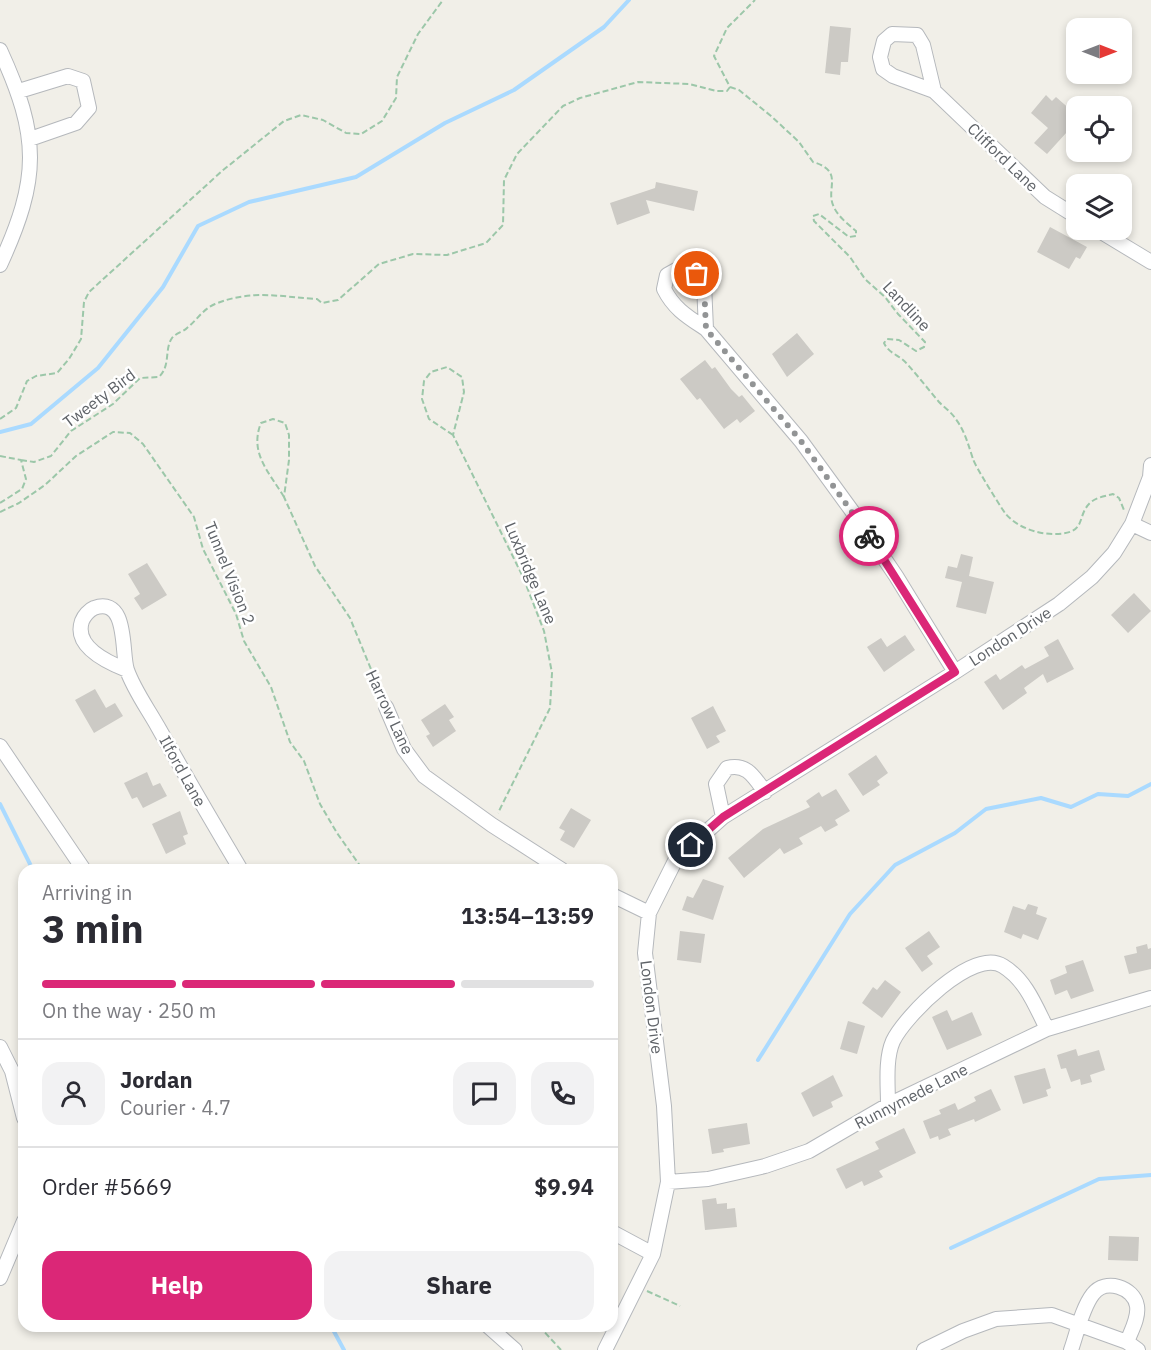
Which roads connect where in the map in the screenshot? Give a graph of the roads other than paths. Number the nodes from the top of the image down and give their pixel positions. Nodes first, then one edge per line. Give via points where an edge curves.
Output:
1 (0, 50) edge
2 (19, 91) junction
3 (934, 91) junction
4 (30, 139) junction
5 (1066, 210) edge
6 (1115, 240) edge
7 (1151, 262) edge
8 (0, 265) edge
9 (706, 329) dead end
10 (1151, 465) edge
11 (1130, 519) junction
12 (1151, 533) edge
13 (127, 670) junction
14 (955, 672) junction
15 (386, 707) road end
16 (0, 746) edge
17 (765, 792) junction
18 (723, 817) junction
19 (80, 864) edge
20 (238, 864) edge
21 (553, 864) edge
22 (618, 899) edge
23 (649, 913) junction
24 (1151, 998) edge
25 (1047, 1029) junction
26 (0, 1047) edge
27 (18, 1094) edge
28 (888, 1105) junction
29 (668, 1182) junction
30 (18, 1235) edge
31 (618, 1235) edge
32 (653, 1254) junction
33 (0, 1278) edge
34 (618, 1315) edge
35 (1080, 1324) junction
36 (495, 1332) edge
37 (608, 1332) edge
38 (1133, 1346) edge
39 (515, 1350) edge
40 (605, 1350) edge
41 (924, 1350) edge
42 (1071, 1350) edge

1 - 2 street
2 - 4 street
2 - 4 street via 68,76 83,81 89,108 76,123
3 - 3 street, Clifford Lane via 883,69 880,57 884,41 892,34 916,35 923,45
3 - 5 street, Clifford Lane via 1045,197
4 - 8 street via 29,178 20,220
6 - 7 street
9 - 14 street via 801,441 852,511
10 - 11 street, London Drive via 1150,477
11 - 12 street
11 - 14 street, London Drive via 1114,553 1092,577 1059,604
13 - 13 street, Ilford Lane via 96,655 84,639 81,623 88,612 95,608 116,612 123,626
13 - 20 street, Ilford Lane
14 - 17 street, London Drive
15 - 21 street, Harrow Lane via 404,749 424,776
16 - 19 street
17 - 18 street, London Drive
17 - 18 street via 746,768 727,768 716,784
18 - 23 street, London Drive via 676,859
22 - 23 street
23 - 29 street, London Drive via 645,952 664,1107
24 - 25 street, Runnymede Lane
25 - 28 street, Runnymede Lane
25 - 28 street via 1024,986 1002,965 973,968 931,994 892,1043
26 - 27 street
28 - 29 street, Runnymede Lane via 809,1151 708,1179
29 - 32 street, London Drive
30 - 33 street
31 - 32 street
32 - 34 street, London Drive
35 - 38 street
35 - 38 street via 1094,1293 1114,1285 1125,1289 1137,1306
35 - 41 street via 1052,1316 996,1319
35 - 42 street
36 - 39 street
37 - 40 street, London Drive

